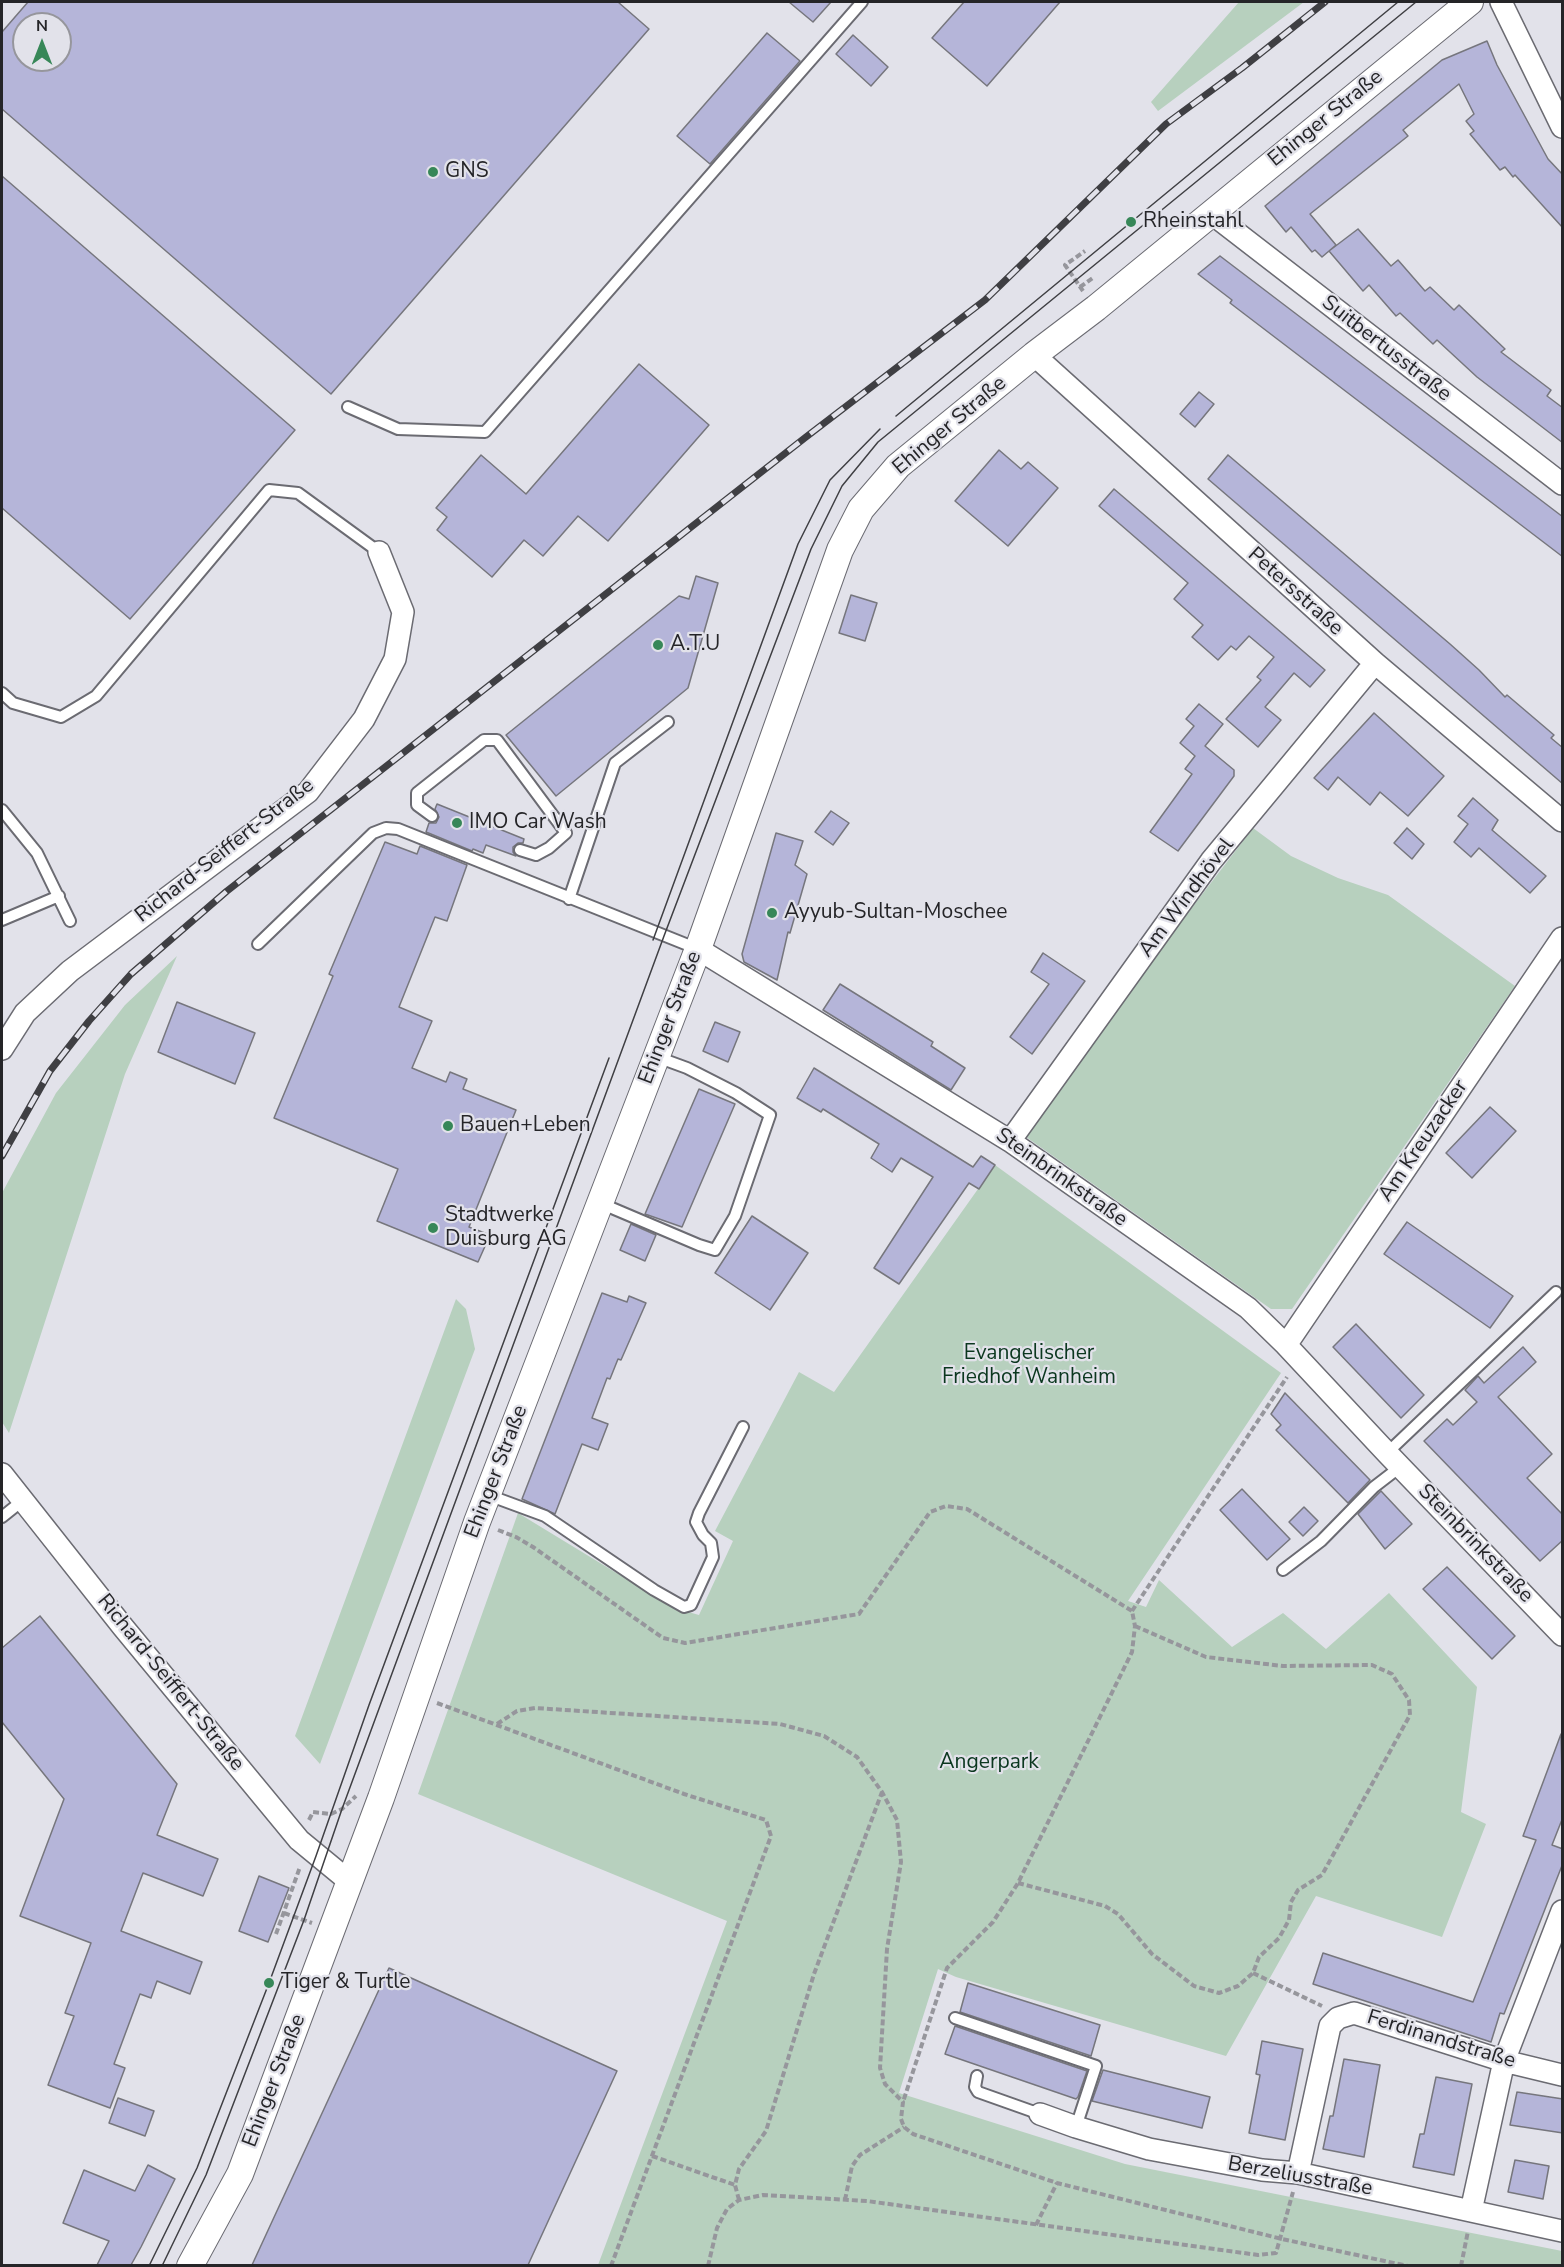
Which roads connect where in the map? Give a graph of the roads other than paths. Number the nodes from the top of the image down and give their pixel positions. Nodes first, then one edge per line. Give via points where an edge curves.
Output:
1 (862, 2) edge
2 (1470, 2) edge
3 (1501, 2) edge
4 (1563, 127) edge
5 (1211, 213) junction
6 (1034, 356) junction
7 (348, 406) dead end
8 (1563, 484) edge
9 (379, 552) joint
10 (1375, 663) junction
11 (2, 693) edge
12 (668, 722) dead end
13 (2, 810) edge
14 (432, 816) dead end
15 (1563, 821) edge
16 (520, 850) dead end
17 (59, 896) junction
18 (569, 899) junction
19 (2, 920) edge
20 (70, 921) dead end
21 (1563, 938) edge
22 (258, 944) dead end
23 (698, 949) junction
24 (2, 1049) edge
25 (657, 1056) junction
26 (1010, 1141) junction
27 (600, 1203) junction
28 (1556, 1292) dead end
29 (1293, 1352) junction
30 (743, 1427) dead end
31 (1394, 1460) junction
32 (2, 1474) edge
33 (488, 1495) junction
34 (22, 1501) junction
35 (2, 1517) edge
36 (1283, 1570) dead end
37 (1563, 1635) edge
38 (350, 1882) junction
39 (1563, 1911) edge
40 (955, 2018) dead end
41 (1504, 2061) junction
42 (1563, 2075) edge
43 (977, 2076) dead end
44 (1040, 2114) joint
45 (1076, 2127) junction
46 (1295, 2182) junction
47 (1471, 2211) junction
48 (1563, 2231) edge
49 (190, 2265) edge

1 - 7 lane via 485,432 398,429
2 - 5 street, Ehinger Straße
3 - 4 street
5 - 6 street, Ehinger Straße
5 - 8 street, Suitbertusstraße
6 - 10 street, Petersstraße
6 - 23 street, Ehinger Straße via 898,466 861,509 840,550
9 - 11 lane via 298,493 269,490 96,696 61,717 13,703
9 - 24 street, Richard-Seiffert-Straße via 403,612 395,658 364,719 308,792 70,971 25,1013
10 - 15 street, Petersstraße
10 - 26 street, Am Windhövel via 1211,861
12 - 18 lane via 615,763
13 - 17 lane via 37,852
14 - 16 lane via 417,805 417,794 484,740 497,740 566,833 536,855
17 - 19 lane
17 - 20 lane
18 - 22 lane via 398,829 386,828 373,833
18 - 23 lane
21 - 29 street, Am Kreuzacker
23 - 25 street, Ehinger Straße
23 - 26 street, Steinbrinkstraße
25 - 27 street, Ehinger Straße
25 - 27 lane via 736,1093 770,1115 735,1216 715,1250
26 - 29 street, Steinbrinkstraße via 1248,1308
27 - 33 street, Ehinger Straße
28 - 31 lane
29 - 31 street, Steinbrinkstraße
30 - 33 lane via 696,1522 711,1543 713,1557 690,1605 684,1607 545,1516
31 - 36 lane via 1374,1487 1321,1541
31 - 37 street, Steinbrinkstraße
32 - 34 street, Richard-Seiffert-Straße
33 - 38 street, Ehinger Straße
34 - 35 lane
34 - 38 street, Richard-Seiffert-Straße via 299,1840
38 - 49 street, Ehinger Straße via 240,2175
39 - 41 street
40 - 45 lane via 1096,2066
41 - 42 street, Ferdinandstraße
41 - 46 street, Ferdinandstraße via 1354,2013 1338,2018 1330,2026
41 - 47 street
43 - 44 lane via 978,2092
44 - 45 street, Berzeliusstraße
45 - 46 street, Berzeliusstraße via 1149,2149 1262,2170
46 - 47 street, Berzeliusstraße
47 - 48 street, Berzeliusstraße

